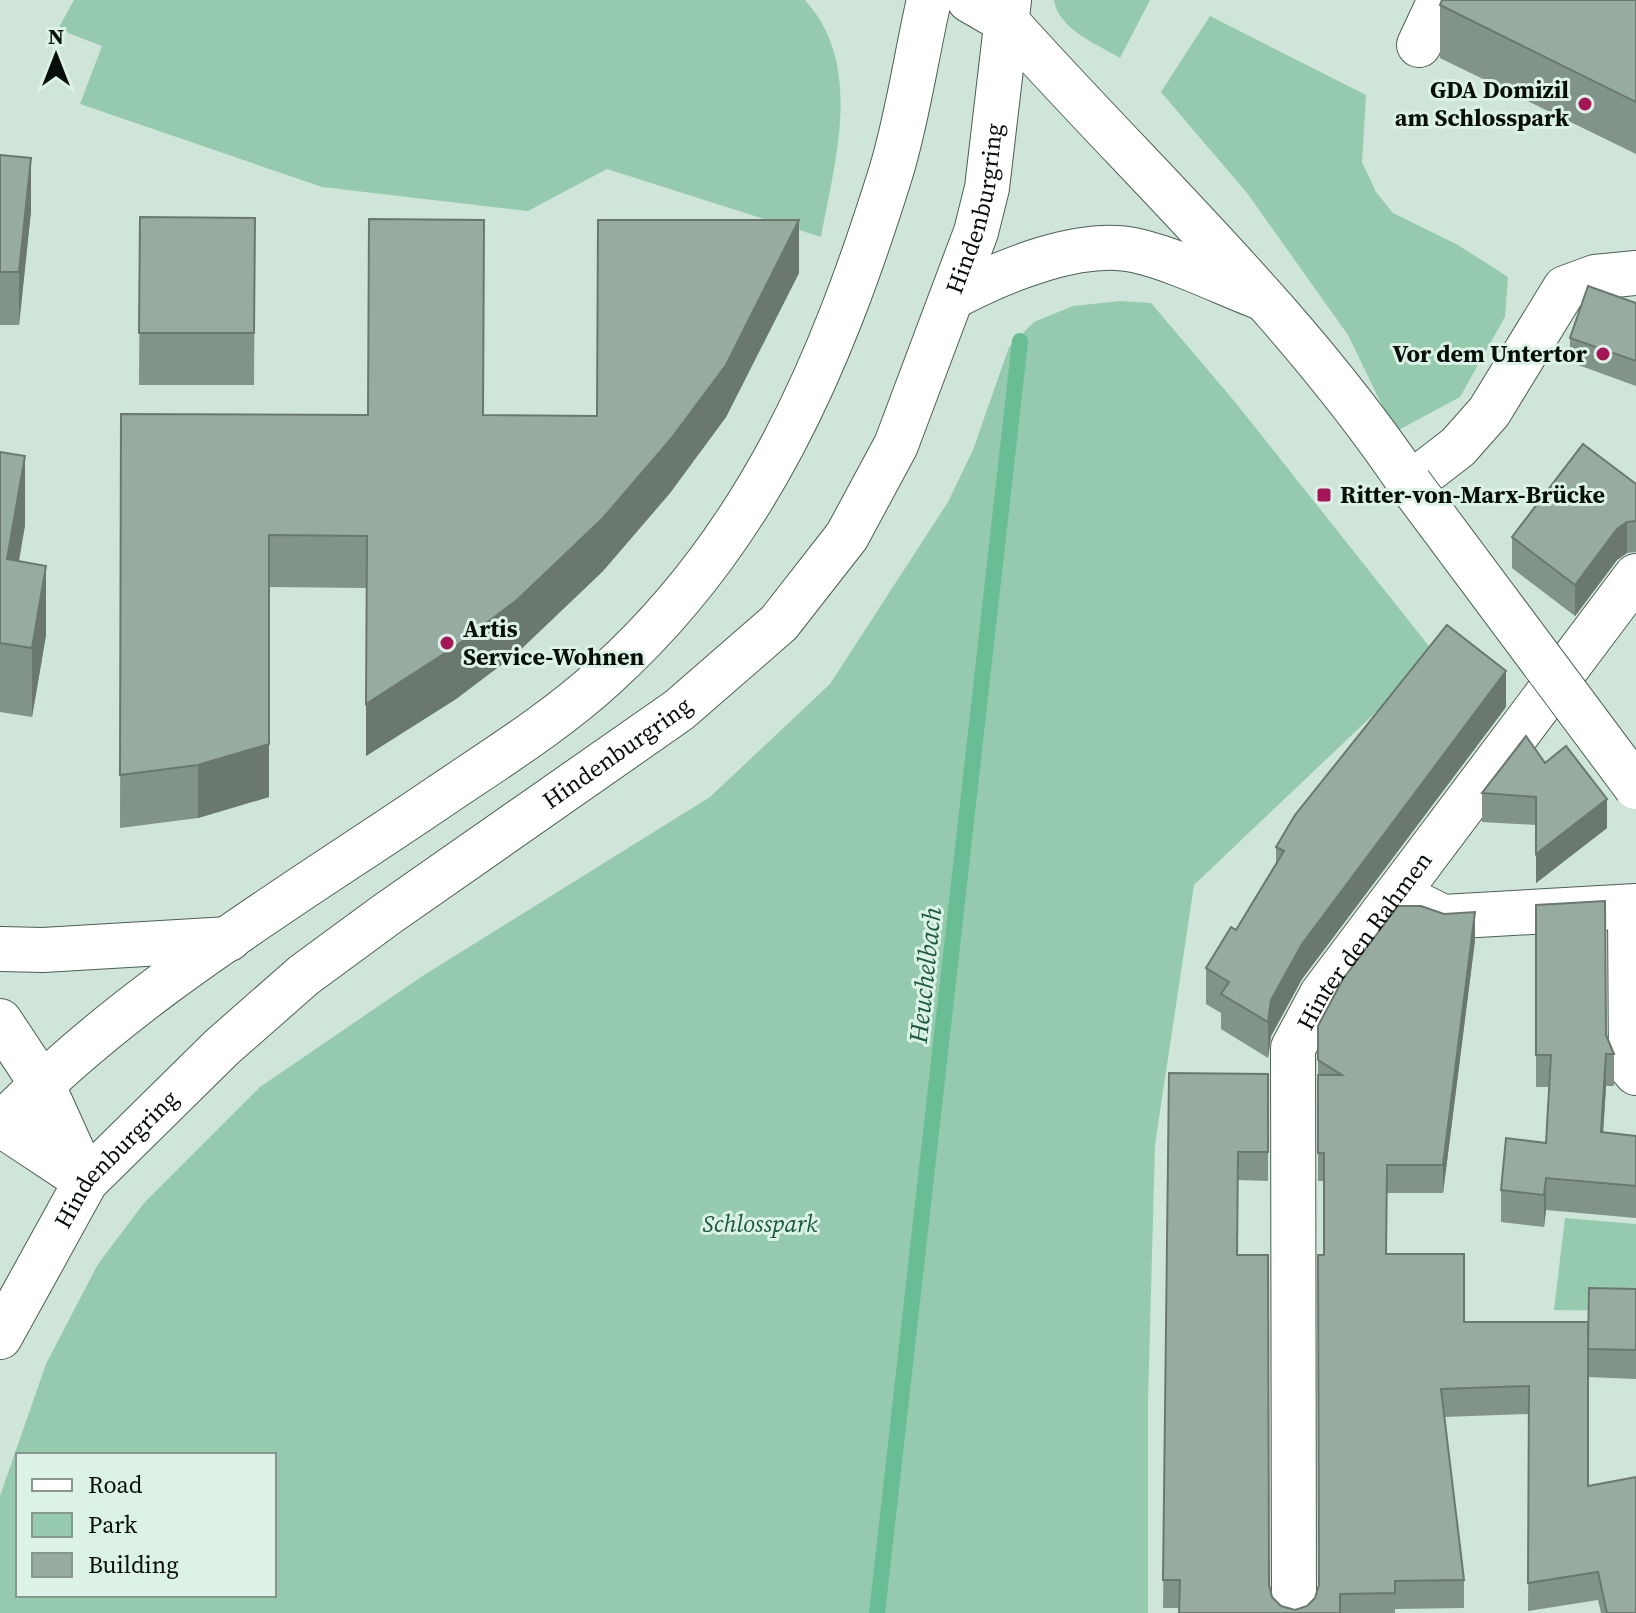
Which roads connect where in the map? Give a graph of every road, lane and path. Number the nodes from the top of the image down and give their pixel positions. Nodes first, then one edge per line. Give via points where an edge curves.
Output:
1 (929, 0) edge
2 (969, 0) edge
3 (1440, 0) edge
4 (1008, 11) edge
5 (1419, 45) dead end
6 (1636, 273) edge
7 (955, 296) junction
8 (1269, 300) junction
9 (1410, 484) junction
10 (1636, 576) edge
11 (1636, 787) edge
12 (1397, 894) junction
13 (1633, 907) edge
14 (229, 939) junction
15 (0, 949) edge
16 (0, 1021) edge
17 (1636, 1073) edge
18 (43, 1086) junction
19 (0, 1125) edge
20 (86, 1181) junction
21 (0, 1337) edge
22 (1294, 1613) edge

1 - 14 street via 892,169 809,399 757,497 694,582 606,676 521,741
2 - 4 street
3 - 5 street
4 - 7 street, Hindenburgring via 987,188
4 - 8 street
6 - 9 street via 1595,277 1565,288 1489,412 1458,447
7 - 8 street via 1004,270 1086,250 1136,250
7 - 20 street, Hindenburgring via 896,445 847,536 779,623 679,710 304,975
8 - 9 street
9 - 11 street, bridge
10 - 12 street, Hinter den Rahmen
12 - 13 street via 1443,917
12 - 22 street, Hinter den Rahmen via 1322,994 1293,1048
13 - 17 street via 1631,1067
14 - 15 street
14 - 18 street via 150,994
16 - 18 street
18 - 19 street
18 - 20 street
19 - 20 street
20 - 21 street, Hindenburgring

